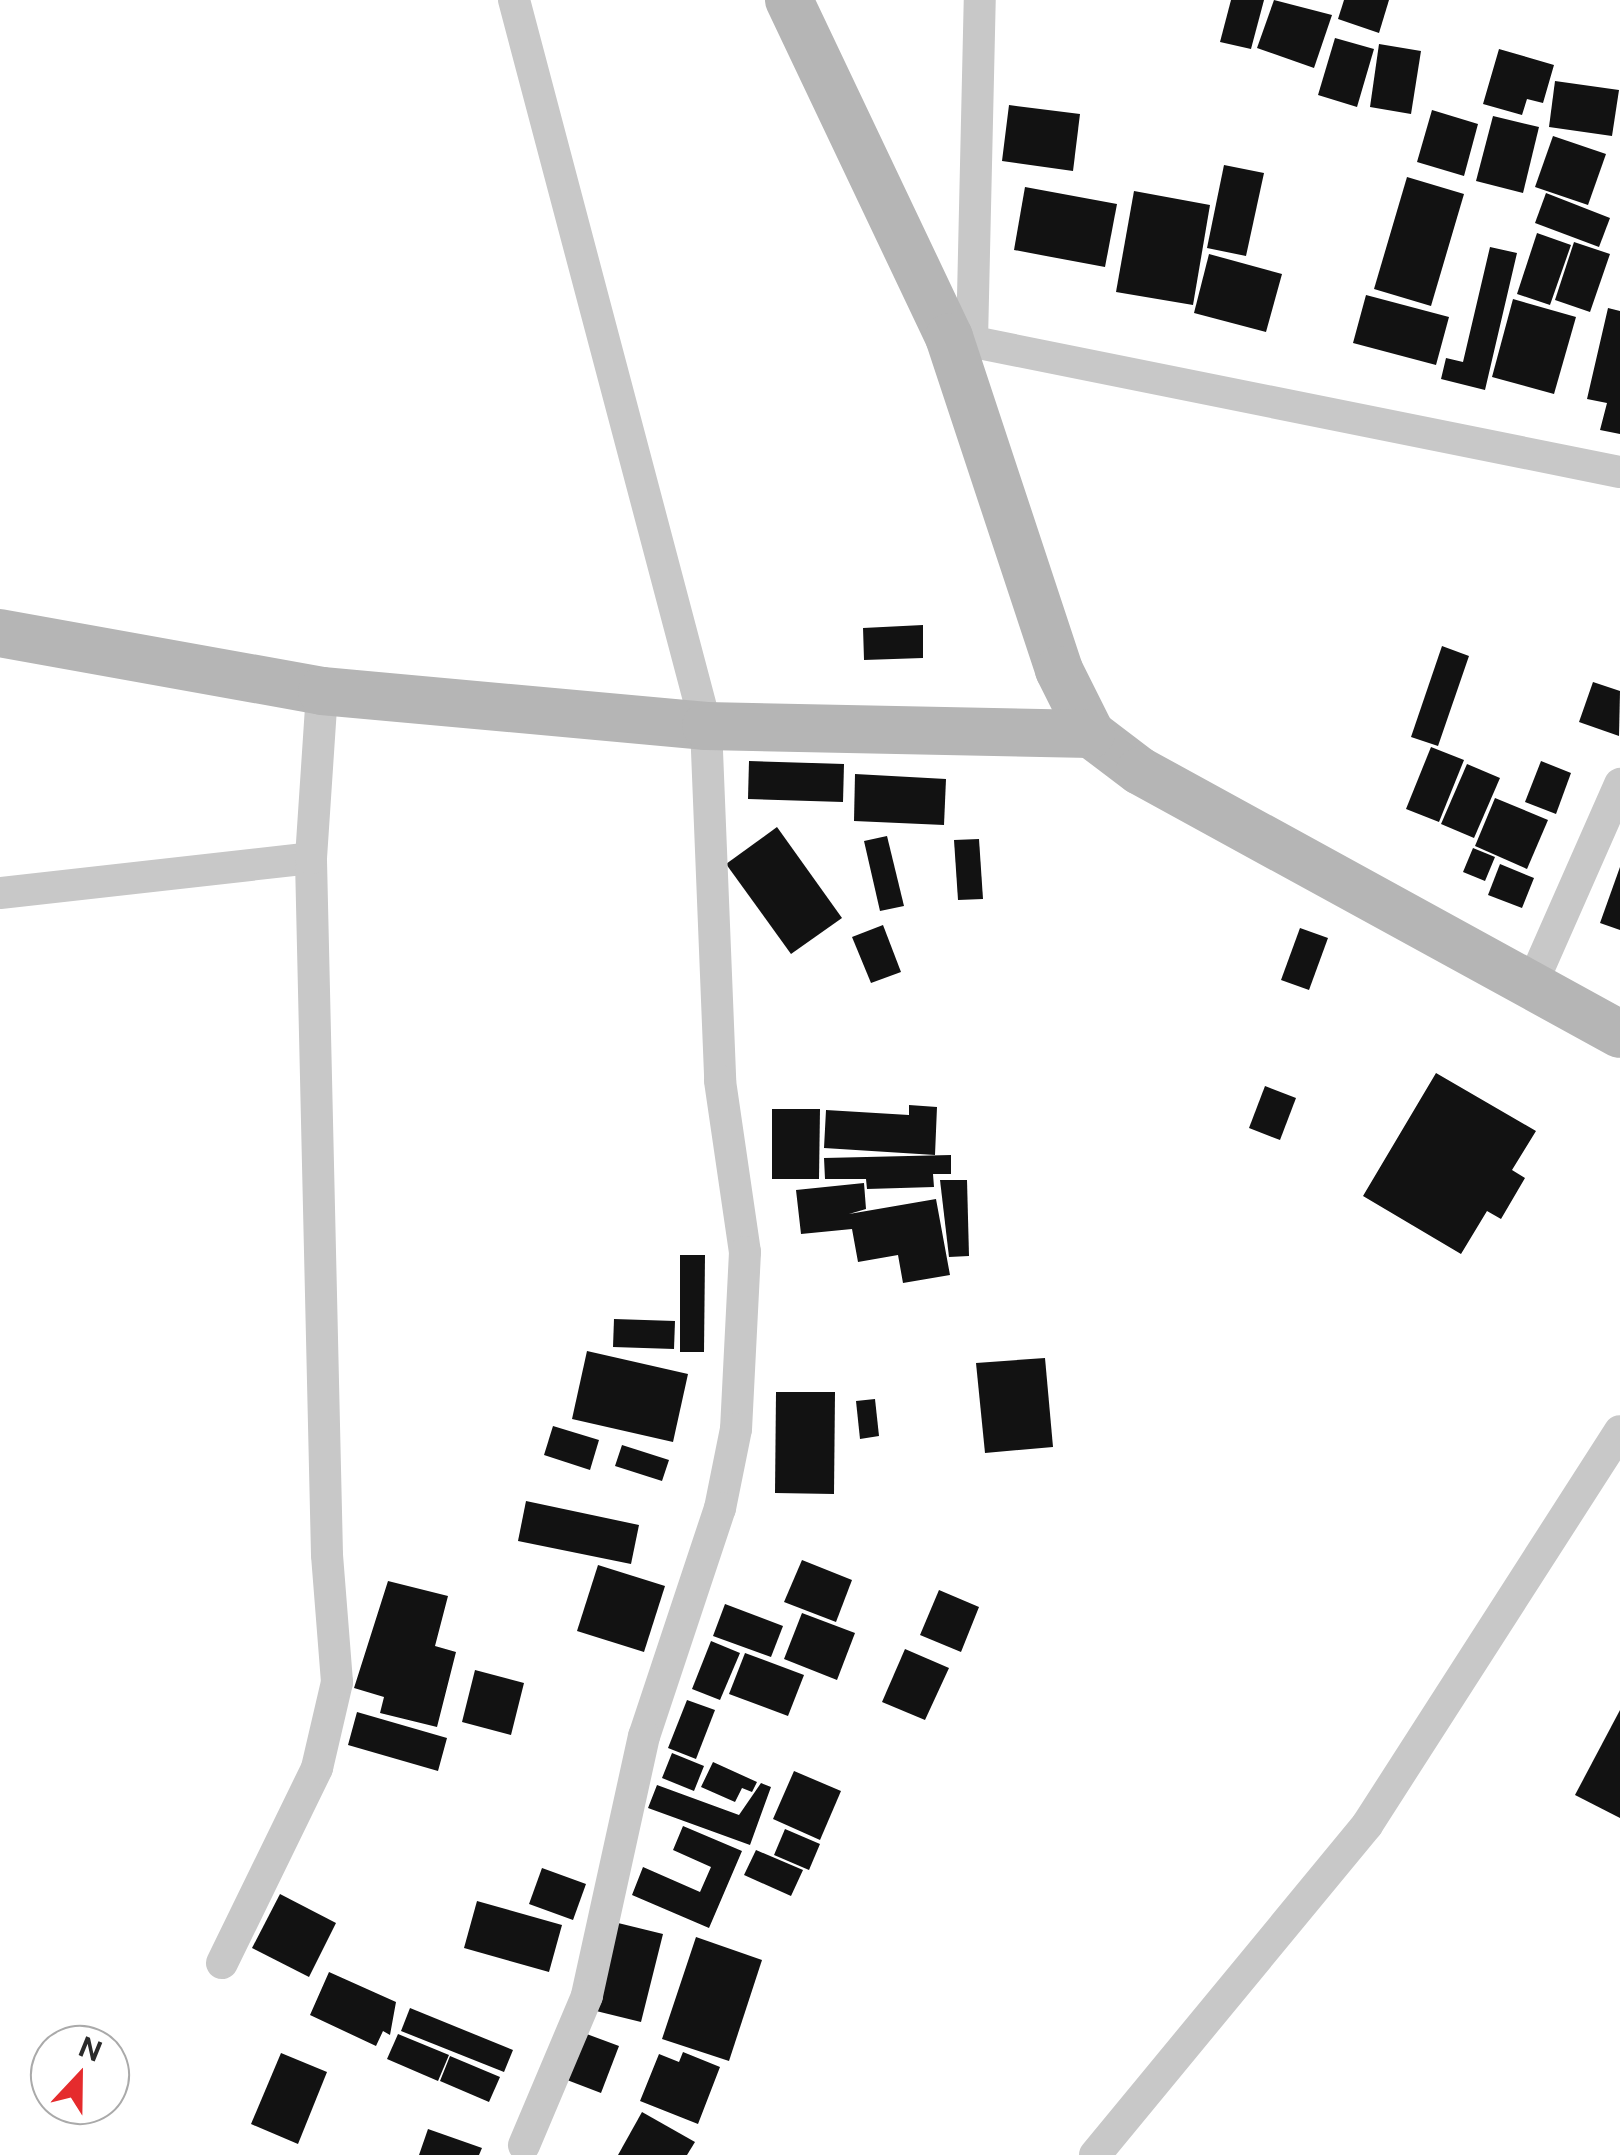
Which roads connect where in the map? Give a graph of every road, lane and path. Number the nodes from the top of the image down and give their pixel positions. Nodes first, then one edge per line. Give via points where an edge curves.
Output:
1 (514, 0) edge
2 (789, 0) edge
3 (980, 0) edge
4 (960, 339) junction
5 (1620, 472) edge
6 (0, 633) edge
7 (322, 691) junction
8 (706, 726) junction
9 (1091, 734) junction
10 (1620, 784) edge
11 (312, 858) junction
12 (0, 893) edge
13 (1530, 986) junction
14 (1620, 1034) edge
15 (1620, 1430) edge
16 (222, 1964) dead end
17 (524, 2145) dead end
18 (1095, 2155) edge

1 - 8 street
2 - 4 street
3 - 4 street
4 - 5 street
4 - 9 street via 1058,670
6 - 7 street
7 - 8 street
7 - 11 street
8 - 9 street
8 - 17 street via 720,1081 745,1252 736,1429 720,1508 644,1736 587,1996
9 - 13 street via 1140,771
10 - 13 street
11 - 12 street
11 - 16 street via 327,1555 337,1682 317,1768
13 - 14 street
15 - 18 street via 1367,1826

